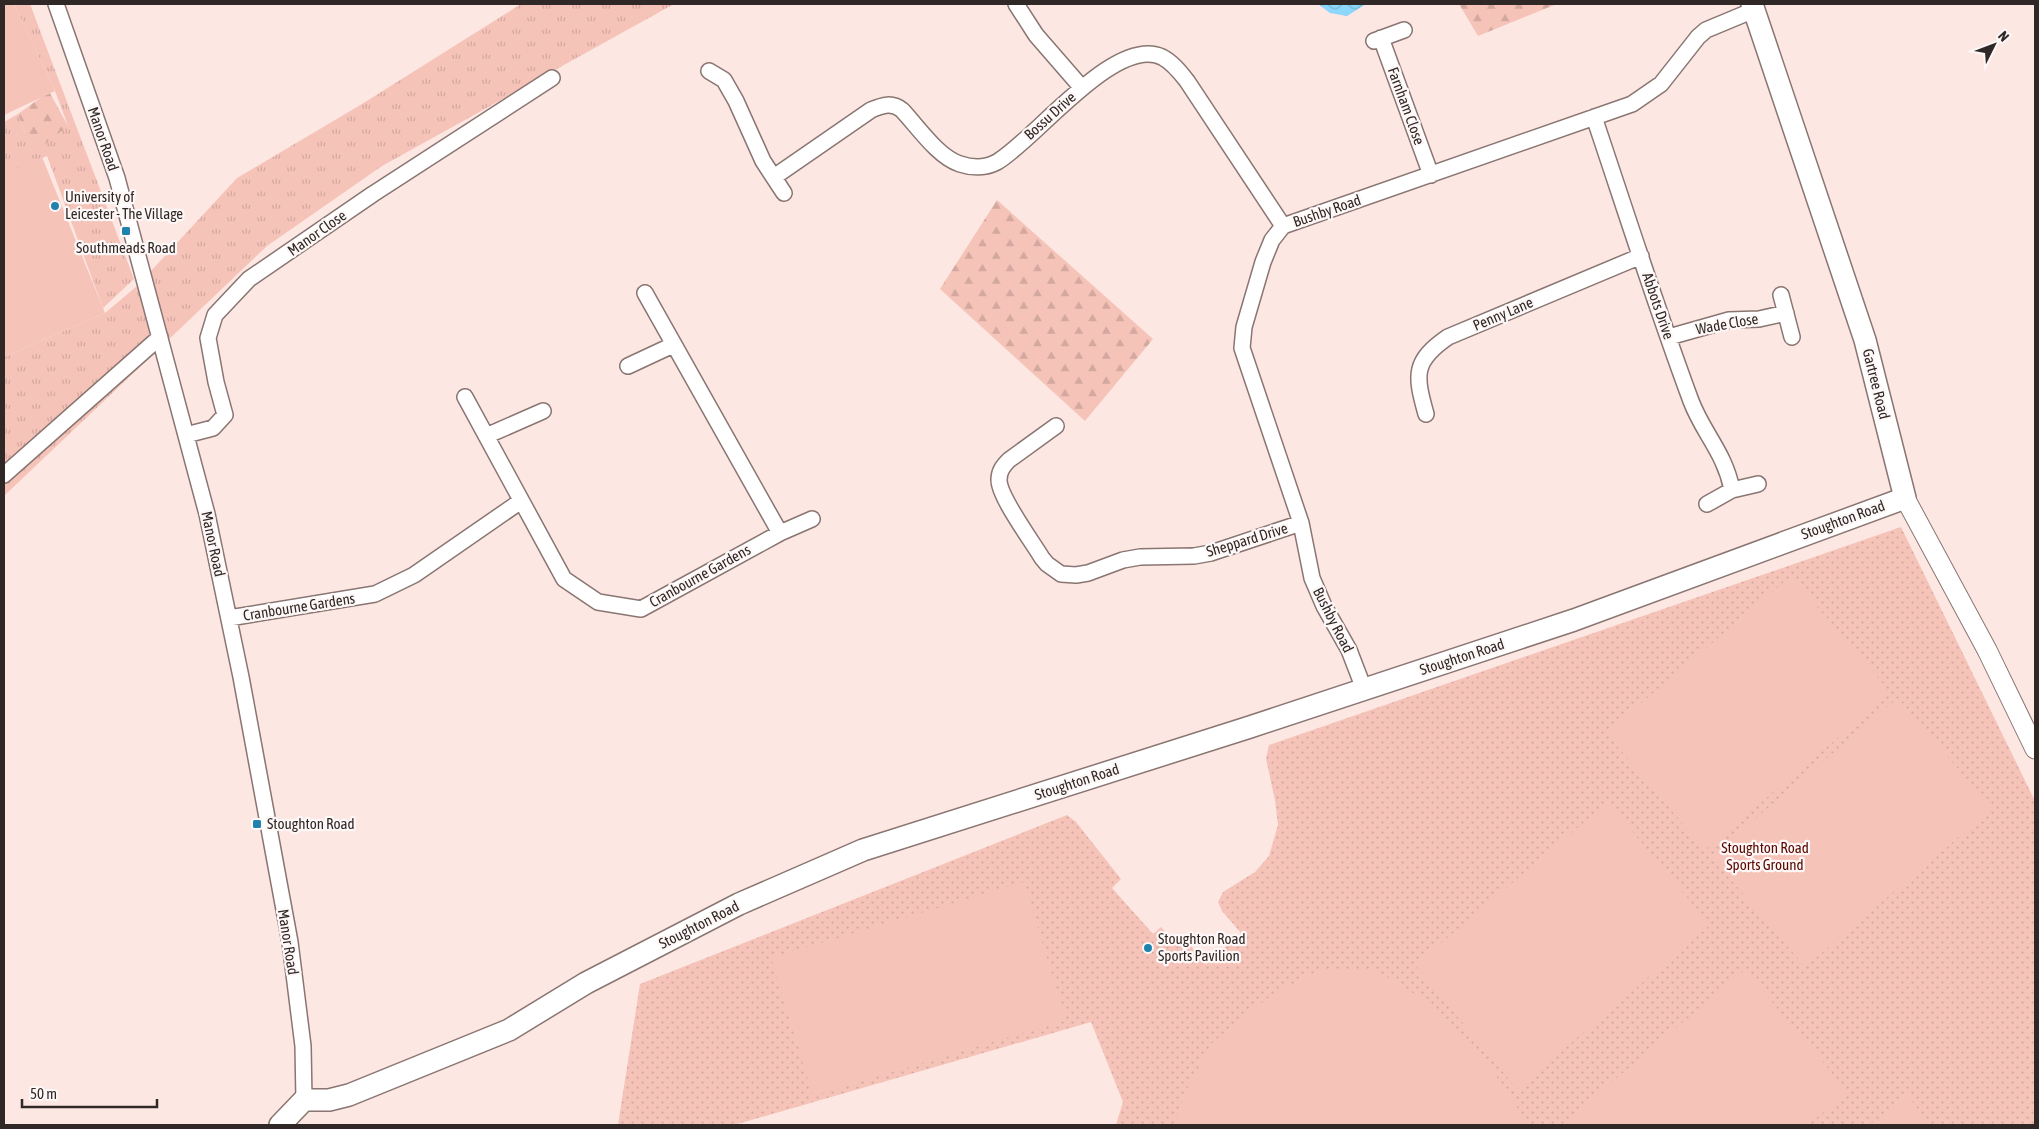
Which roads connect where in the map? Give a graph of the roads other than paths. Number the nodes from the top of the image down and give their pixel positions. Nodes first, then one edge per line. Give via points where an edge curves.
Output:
1 (56, 4) edge
2 (1016, 4) edge
3 (1753, 7) edge
4 (1404, 30) dead end
5 (709, 72) dead end
6 (552, 78) dead end
7 (1082, 88) junction
8 (1594, 117) junction
9 (1431, 175) junction
10 (774, 177) junction
11 (784, 193) dead end
12 (1283, 226) junction
13 (1641, 256) junction
14 (645, 293) dead end
15 (1781, 295) dead end
16 (1786, 313) junction
17 (160, 337) junction
18 (1669, 337) junction
19 (1792, 337) dead end
20 (673, 345) junction
21 (628, 366) dead end
22 (465, 397) dead end
23 (544, 411) dead end
24 (1426, 414) dead end
25 (1056, 426) dead end
26 (186, 435) junction
27 (486, 436) junction
28 (4, 475) edge
29 (1758, 484) dead end
30 (1732, 490) junction
31 (1905, 498) junction
32 (521, 501) junction
33 (1708, 504) dead end
34 (812, 519) dead end
35 (1301, 524) junction
36 (780, 533) junction
37 (229, 618) junction
38 (1364, 689) junction
39 (2035, 749) edge
40 (304, 1100) junction
41 (280, 1125) edge

1 - 17 street, Manor Road via 117,178
2 - 7 street via 1036,34
3 - 8 street, Bushby Road via 1706,30 1661,84 1646,96
3 - 31 main road, Gartree Road via 1866,340
4 - 9 street, Farnham Close via 1377,39
5 - 10 street via 724,80
6 - 26 street, Manor Close via 249,279 215,315 208,338 225,415 213,428
7 - 10 street, Bossu Drive via 1010,153 985,167 972,167 950,160 902,110 888,104 871,110
7 - 12 street, Bossu Drive via 1120,61 1150,54 1162,57 1187,80
8 - 9 street, Bushby Road
8 - 13 street, Abbots Drive
9 - 12 street, Bushby Road
10 - 11 street
12 - 35 street, Bushby Road via 1272,240 1263,262 1244,327 1242,348
13 - 18 street, Abbots Drive
13 - 24 street, Penny Lane via 1448,337 1436,345 1419,369 1418,386
14 - 20 street
15 - 16 street
16 - 18 street, Wade Close via 1759,319 1729,320
16 - 19 street
17 - 26 street, Manor Road
17 - 28 street
18 - 30 street, Abbots Drive via 1692,403 1723,459
20 - 21 street
20 - 36 street
22 - 27 street, Cranbourne Gardens
23 - 27 street
25 - 35 street, Sheppard Drive via 1009,460 1003,466 999,480 1004,497 1042,558 1061,574 1088,574 1140,557 1211,553
26 - 37 street, Manor Road
27 - 32 street, Cranbourne Gardens
29 - 30 street
30 - 33 street
31 - 38 main road, Stoughton Road via 1574,620
31 - 39 street, Gartree Road via 1988,650
32 - 36 street, Cranbourne Gardens via 564,579 598,602 641,608
32 - 37 street, Cranbourne Gardens via 414,575 375,594
34 - 36 street, Cranbourne Gardens
35 - 38 street, Bushby Road via 1317,590 1349,650
37 - 40 street, Manor Road via 290,942 303,1046
38 - 40 main road, Stoughton Road via 863,850 739,904 586,983 509,1030 349,1095 328,1100
40 - 41 main road

